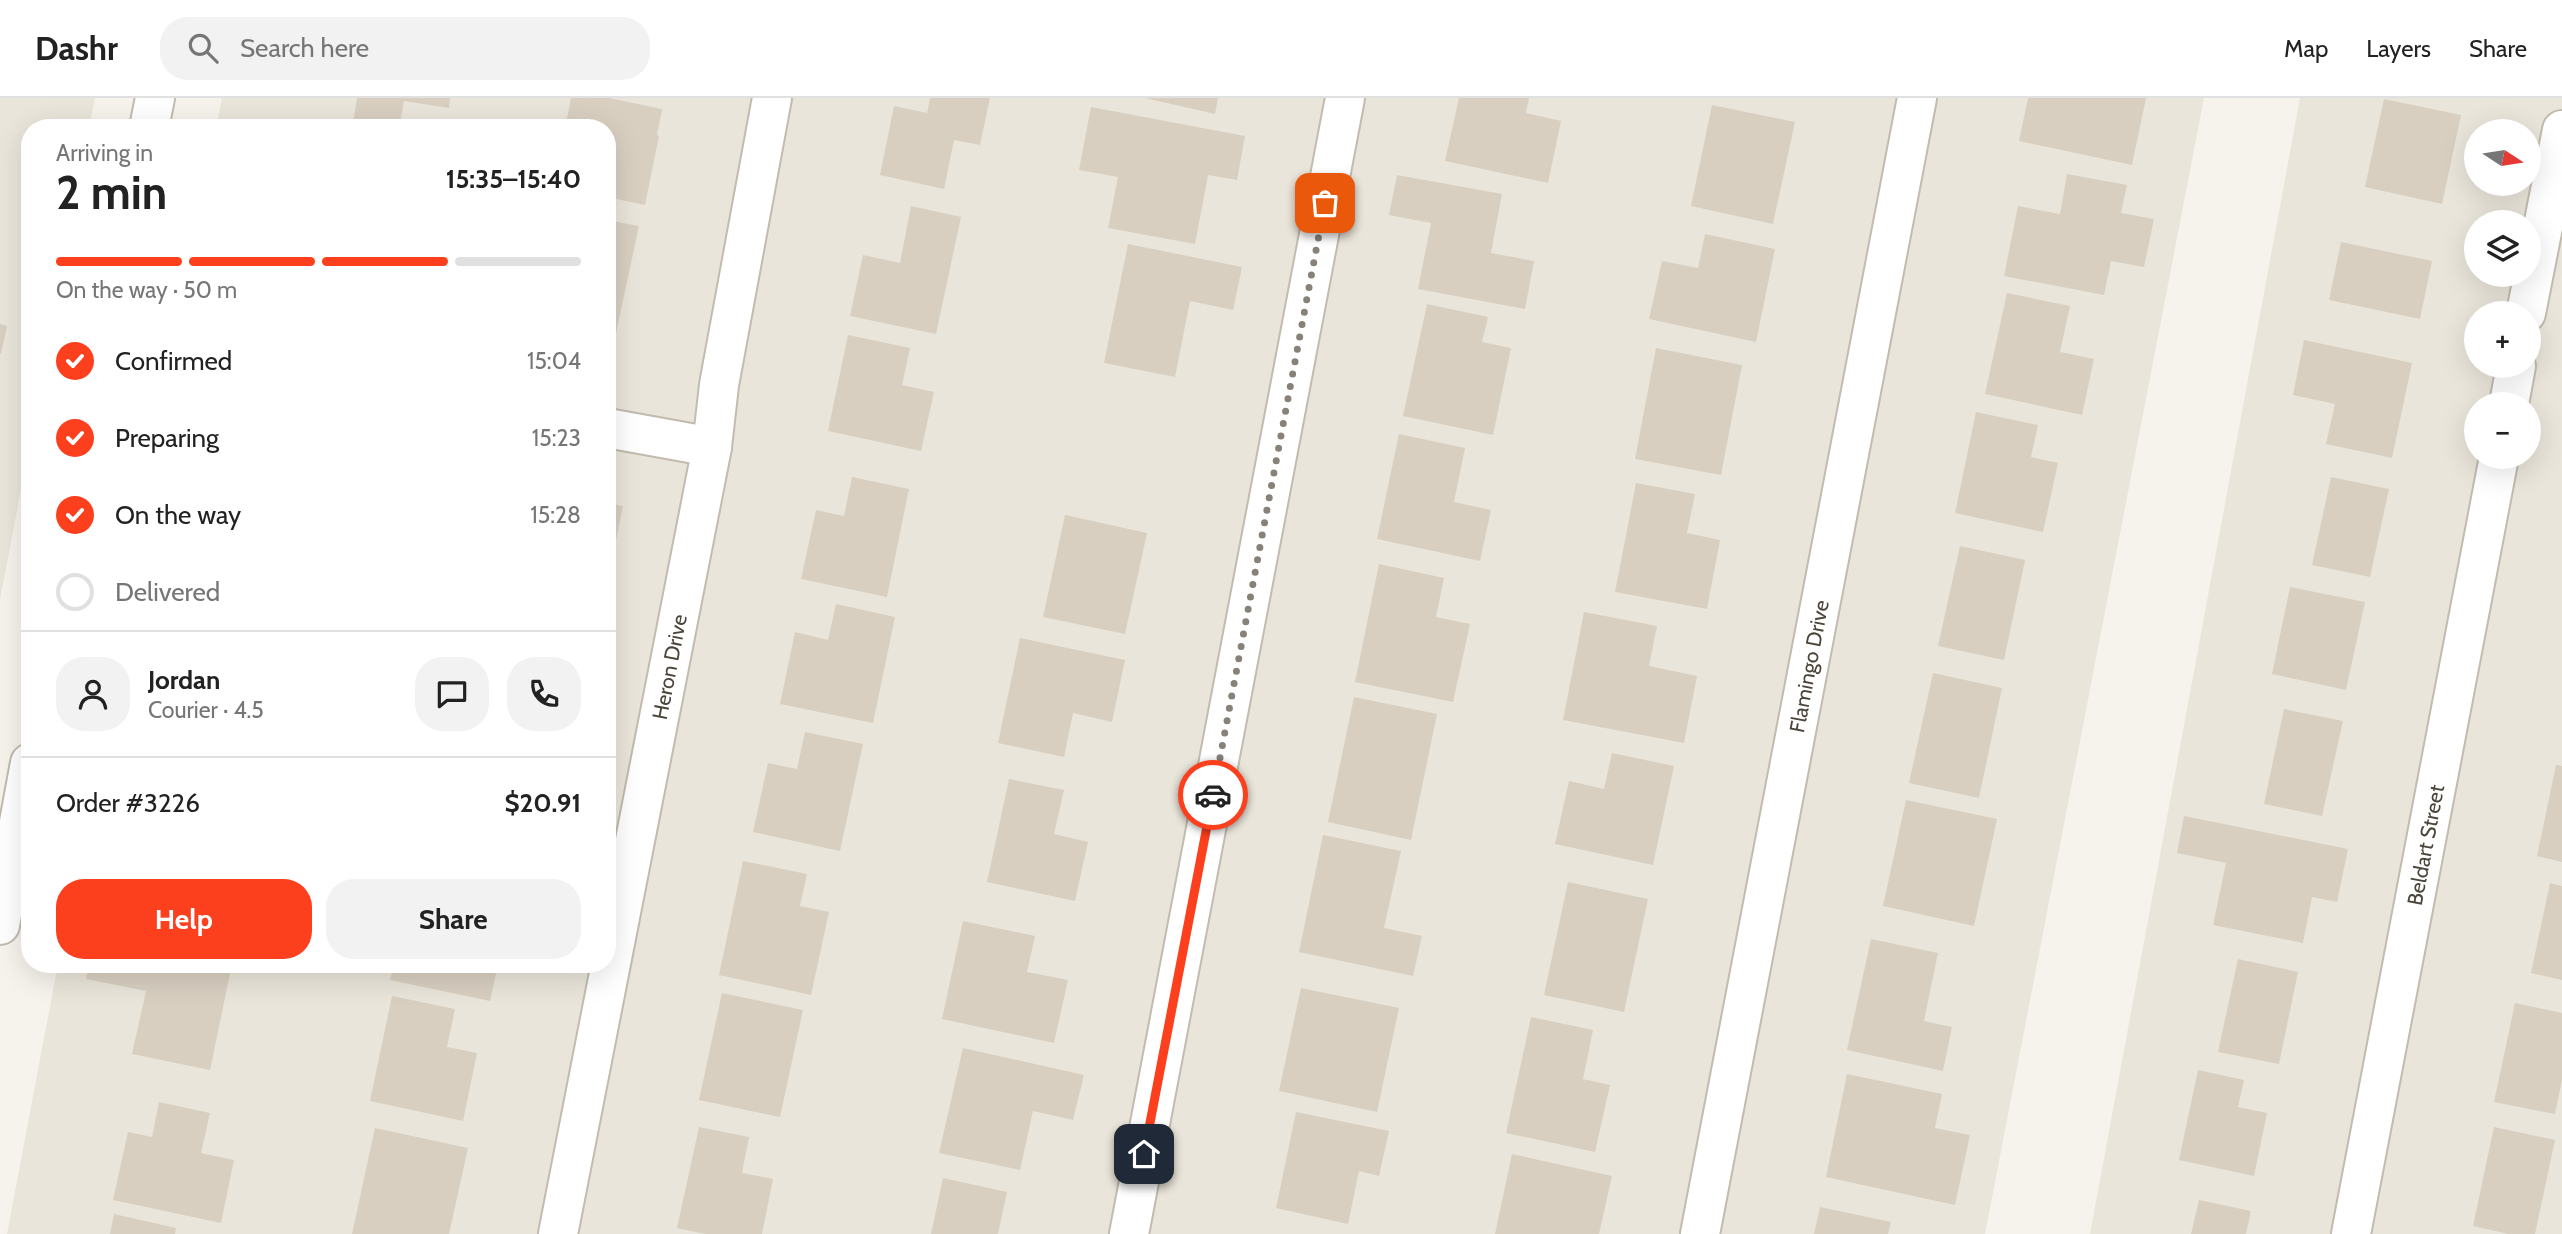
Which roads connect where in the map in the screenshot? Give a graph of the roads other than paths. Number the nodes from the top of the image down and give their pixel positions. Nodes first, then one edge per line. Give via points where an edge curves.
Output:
1 (155, 98) edge
2 (772, 98) edge
3 (1345, 98) edge
4 (1917, 98) edge
5 (151, 119) edge
6 (2562, 130) edge
7 (2528, 301) edge
8 (616, 430) edge
9 (712, 447) junction
10 (2497, 469) edge
11 (21, 812) edge
12 (0, 925) edge
13 (616, 938) edge
14 (609, 973) edge
15 (558, 1234) edge
16 (1129, 1234) edge
17 (1700, 1234) edge
18 (2351, 1234) edge

1 - 5 street
2 - 9 street, Heron Drive via 719,385
3 - 16 street
4 - 17 street, Flamingo Drive
6 - 7 street
8 - 9 street
9 - 13 street, Heron Drive
10 - 18 street, Beldart Street
11 - 12 street
14 - 15 street, Heron Drive

